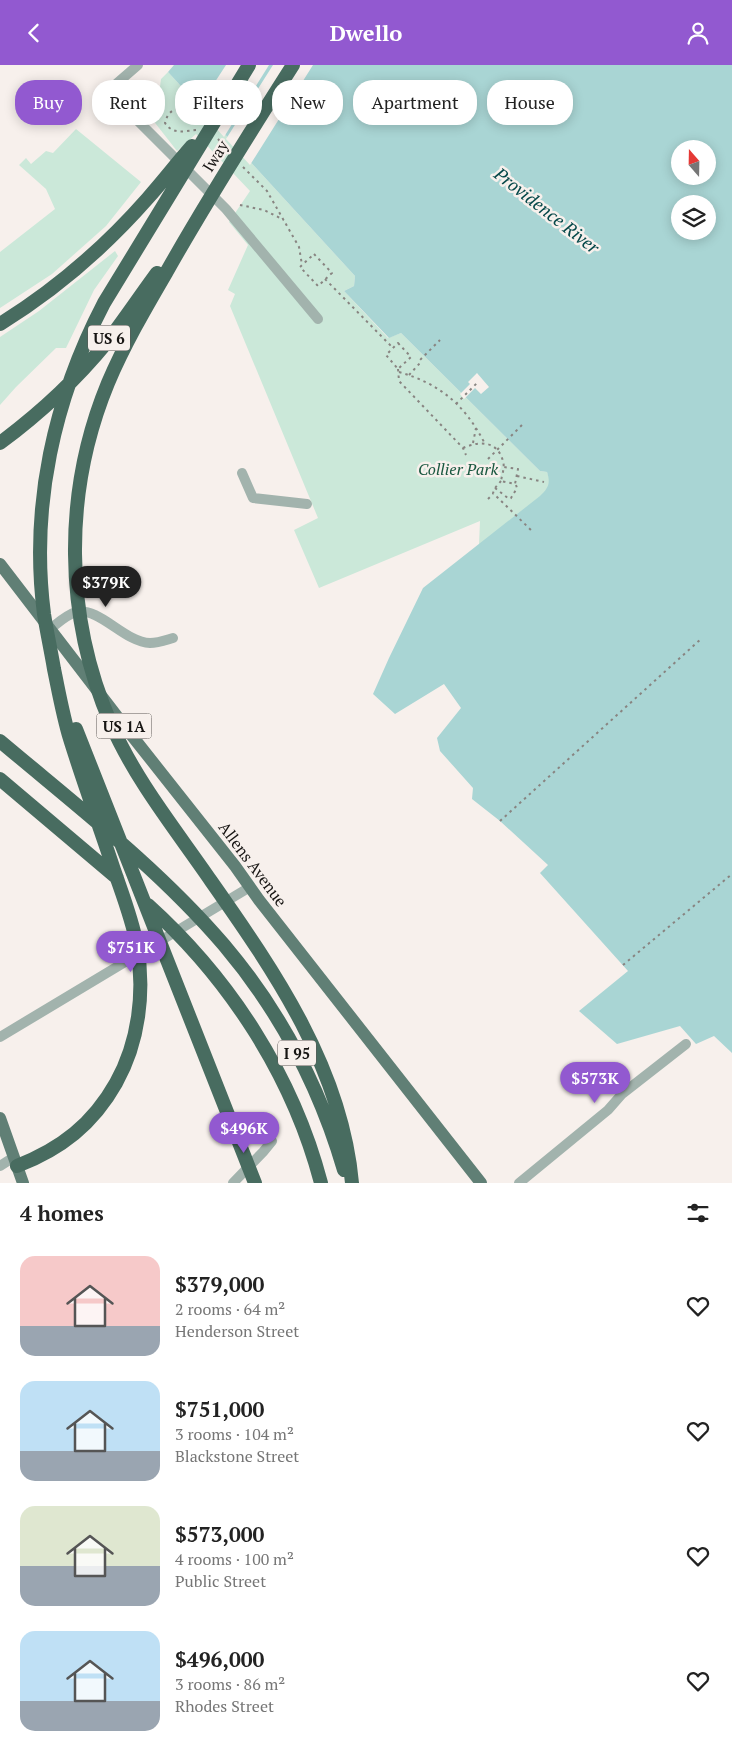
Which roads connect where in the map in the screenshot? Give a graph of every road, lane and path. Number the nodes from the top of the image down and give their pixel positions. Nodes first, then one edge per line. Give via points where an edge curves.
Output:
1 (138, 65) edge
2 (249, 65) edge
3 (293, 65) edge
4 (239, 80) edge
5 (210, 125) edge
6 (211, 125) edge
7 (240, 205) dead end
8 (198, 215) junction
9 (284, 220) dead end
10 (325, 279) junction
11 (318, 319) dead end
12 (0, 324) edge
13 (440, 340) dead end
14 (394, 348) junction
15 (399, 370) junction
16 (409, 375) junction
17 (478, 382) dead end
18 (456, 404) junction
19 (523, 423) dead end
20 (476, 428) junction
21 (484, 442) junction
22 (0, 443) edge
23 (473, 443) junction
24 (463, 448) junction
25 (497, 450) junction
26 (466, 455) dead end
27 (488, 459) dead end
28 (504, 467) junction
29 (242, 473) dead end
30 (517, 476) junction
31 (501, 481) junction
32 (544, 482) dead end
33 (516, 484) junction
34 (494, 488) junction
35 (493, 494) junction
36 (488, 499) dead end
37 (307, 504) dead end
38 (532, 531) dead end
39 (0, 564) edge
40 (50, 629) junction
41 (173, 638) dead end
42 (702, 638) dead end
43 (54, 669) junction
44 (1, 742) edge
45 (0, 779) edge
46 (500, 821) dead end
47 (732, 874) edge
48 (250, 887) junction
49 (623, 965) dead end
50 (0, 1037) edge
51 (686, 1044) dead end
52 (0, 1118) edge
53 (272, 1141) dead end
54 (16, 1162) junction
55 (0, 1165) edge
56 (23, 1183) edge
57 (233, 1183) edge
58 (255, 1183) edge
59 (320, 1183) edge
60 (347, 1183) edge
61 (352, 1183) edge
62 (481, 1183) edge
63 (519, 1183) edge

1 - 11 street via 108,91 226,209
2 - 4 highway, Iway
3 - 8 highway, Iway
5 - 12 highway via 122,225 75,269
6 - 43 highway via 113,287 67,387 52,440 40,544 44,615
7 - 9 path via 264,210
8 - 22 highway, US 6 via 100,350 56,396
8 - 61 highway via 121,353 94,420 78,491 75,546 80,619 92,671 118,739 145,786 252,939 302,1022 338,1109
10 - 10 path via 332,273 314,254 300,267 318,286
10 - 14 path
13 - 16 path
14 - 15 path via 386,355
14 - 15 path via 398,343 411,357
15 - 16 path
15 - 24 path via 399,381
16 - 18 path via 432,384
17 - 18 path
18 - 20 path
19 - 25 path
20 - 21 path
20 - 23 path
21 - 23 path
21 - 25 path
23 - 24 path
24 - 26 path
25 - 27 path
25 - 28 path
28 - 30 path via 518,469
28 - 31 path
29 - 37 street via 253,499
30 - 32 path
30 - 33 path
31 - 33 path
31 - 34 path
33 - 34 path via 509,499
34 - 35 path
35 - 36 path
35 - 38 path
39 - 40 main road, Allens Avenue / US 1A
40 - 41 street via 71,614 81,612 96,616 131,639 151,643
40 - 48 main road, Allens Avenue / US 1A
42 - 46 path
43 - 54 highway via 69,737 127,910 139,957 140,996 134,1037 125,1065 103,1103 66,1141 48,1153
43 - 58 highway
44 - 60 highway, I 95 via 137,857 218,938 257,988 312,1082
45 - 59 highway, I 95 via 154,911 194,952 236,1003 272,1060 301,1123
47 - 49 path
48 - 50 street
48 - 62 main road, Allens Avenue / US 1A
51 - 63 street via 622,1094 608,1110
52 - 54 main road
53 - 57 street
54 - 55 street
54 - 56 main road

